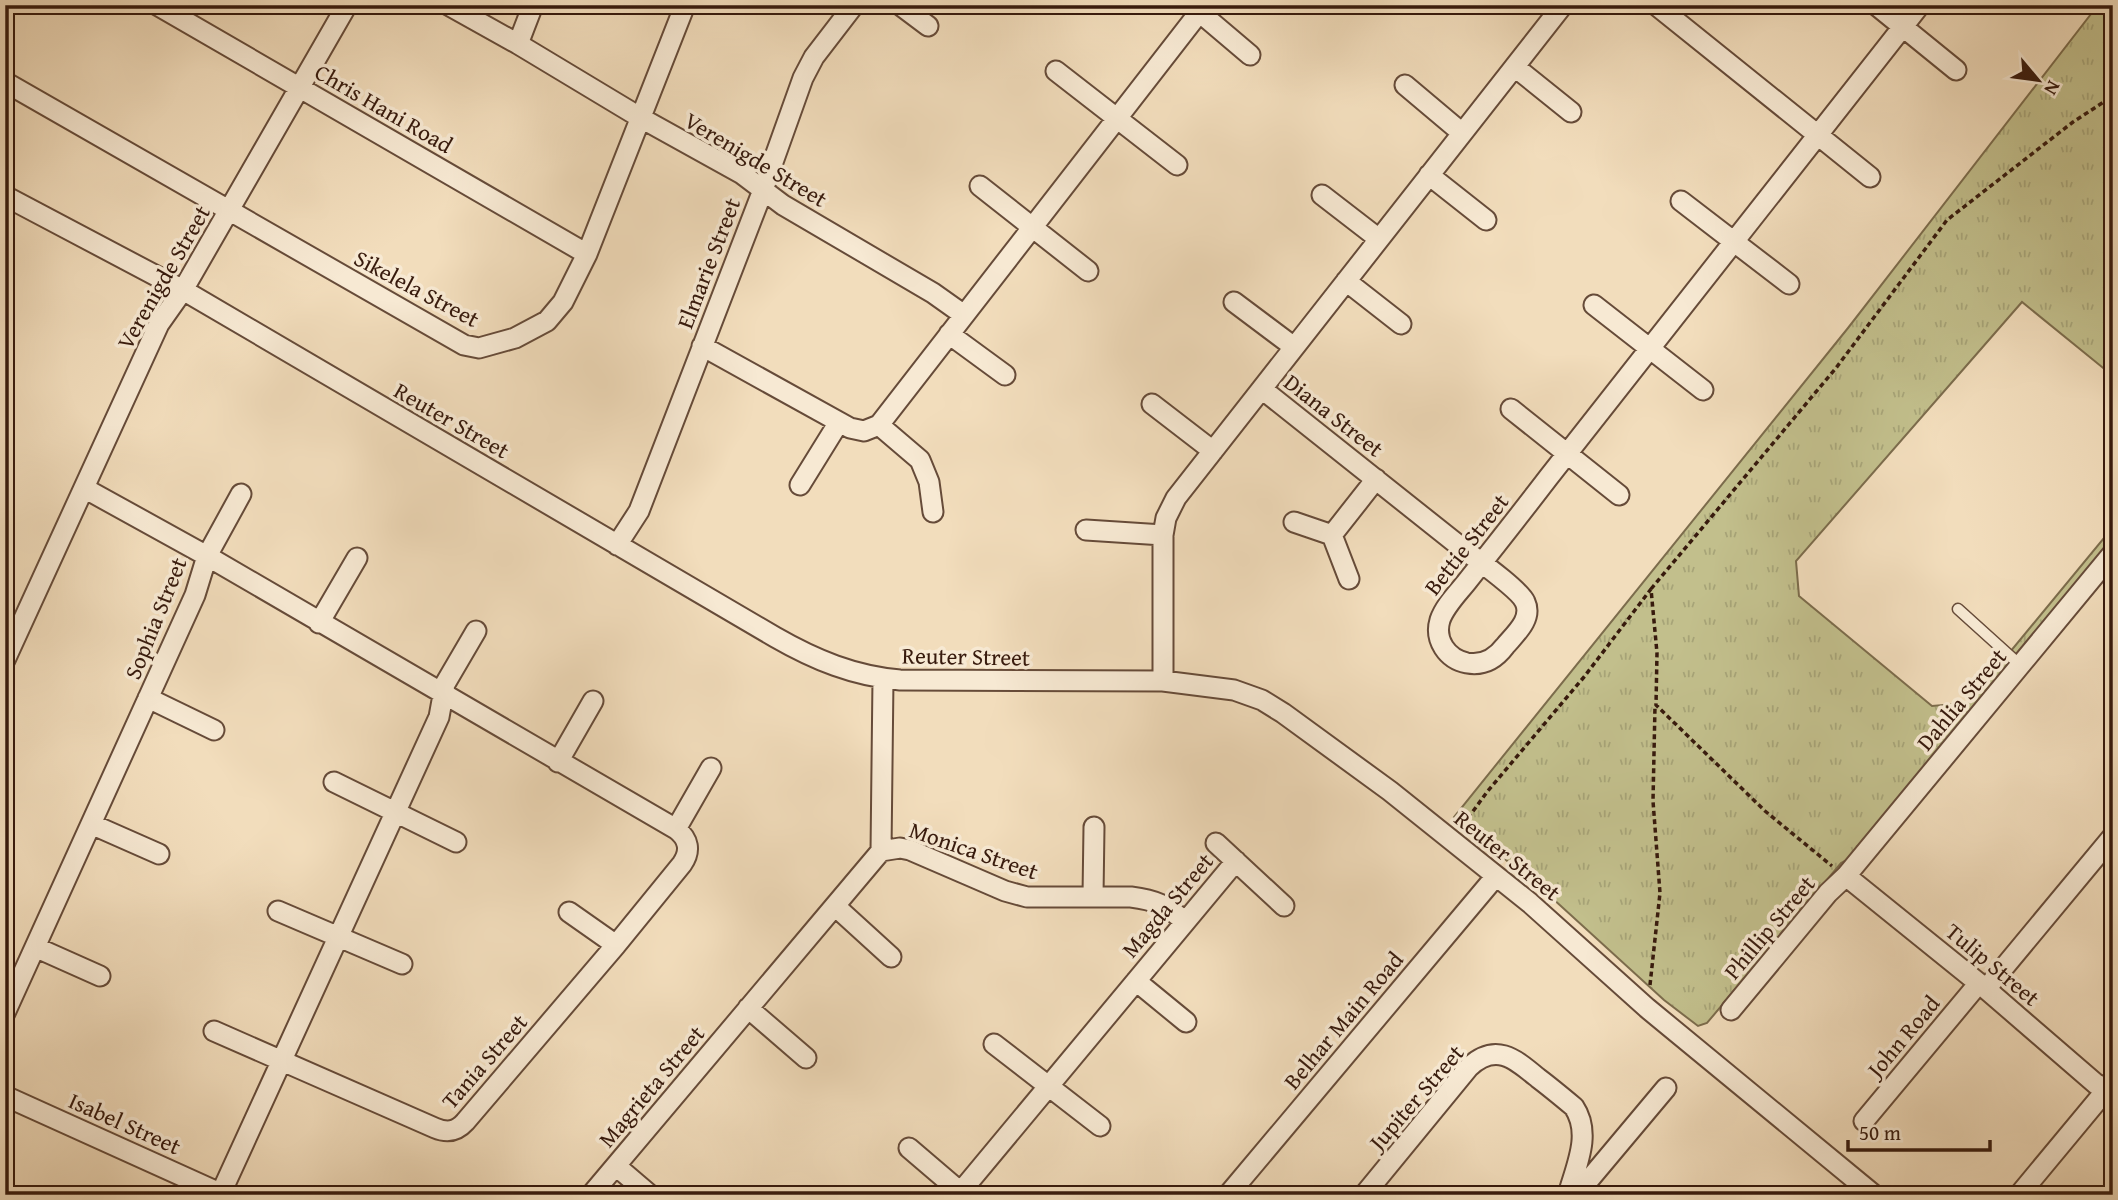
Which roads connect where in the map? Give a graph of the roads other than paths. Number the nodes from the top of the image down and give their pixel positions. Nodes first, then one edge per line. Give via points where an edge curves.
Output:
1 (157, 5) edge
2 (347, 5) edge
3 (448, 5) edge
4 (533, 5) edge
5 (685, 5) edge
6 (854, 5) edge
7 (901, 5) edge
8 (1563, 5) edge
9 (1656, 5) edge
10 (1876, 5) edge
11 (1920, 5) edge
12 (1198, 8) edge
13 (928, 26) dead end
14 (1903, 27) junction
15 (518, 44) junction
16 (1250, 55) dead end
17 (1515, 67) junction
18 (1956, 69) dead end
19 (1056, 71) dead end
20 (5, 82) edge
21 (1405, 85) dead end
22 (300, 88) junction
23 (1571, 112) dead end
24 (641, 118) junction
25 (1117, 118) junction
26 (1462, 133) junction
27 (1818, 135) junction
28 (1177, 165) dead end
29 (1429, 175) junction
30 (1870, 177) dead end
31 (980, 186) dead end
32 (763, 190) junction
33 (1322, 195) dead end
34 (5, 196) edge
35 (1681, 201) dead end
36 (229, 212) junction
37 (1486, 220) dead end
38 (1032, 227) junction
39 (1379, 239) junction
40 (1734, 242) junction
41 (587, 254) junction
42 (1088, 271) dead end
43 (1346, 281) junction
44 (1789, 284) dead end
45 (183, 290) junction
46 (1234, 302) dead end
47 (1594, 305) dead end
48 (964, 315) junction
49 (1401, 324) dead end
50 (949, 334) junction
51 (702, 346) junction
52 (1294, 347) junction
53 (1650, 348) junction
54 (1005, 375) dead end
55 (1262, 389) junction
56 (1703, 390) dead end
57 (1152, 404) dead end
58 (1511, 409) dead end
59 (839, 422) junction
60 (878, 425) junction
61 (1213, 451) junction
62 (1567, 454) junction
63 (1376, 480) junction
64 (800, 485) dead end
65 (84, 488) junction
66 (241, 494) dead end
67 (1619, 495) dead end
68 (933, 512) dead end
69 (1294, 522) dead end
70 (1086, 530) dead end
71 (1163, 535) junction
72 (1332, 535) junction
73 (617, 545) junction
74 (2113, 554) edge
75 (207, 556) junction
76 (357, 558) dead end
77 (1482, 563) junction
78 (1349, 579) dead end
79 (1958, 610) dead end
80 (319, 622) junction
81 (476, 631) dead end
82 (5, 660) edge
83 (2020, 665) junction
84 (883, 679) junction
85 (1163, 681) junction
86 (443, 695) junction
87 (148, 698) junction
88 (593, 701) dead end
89 (214, 730) dead end
90 (558, 762) junction
91 (711, 768) dead end
92 (334, 782) dead end
93 (395, 812) junction
94 (91, 824) junction
95 (1094, 827) dead end
96 (676, 830) junction
97 (2113, 836) edge
98 (456, 842) dead end
99 (1216, 843) dead end
100 (881, 851) junction
101 (159, 854) dead end
102 (1236, 862) junction
103 (1496, 876) junction
104 (1846, 876) junction
105 (1093, 896) junction
106 (835, 906) junction
107 (1284, 906) dead end
108 (278, 911) dead end
109 (569, 912) dead end
110 (1185, 922) junction
111 (338, 937) junction
112 (616, 944) junction
113 (35, 947) junction
114 (891, 957) dead end
115 (402, 964) dead end
116 (100, 976) dead end
117 (1136, 981) junction
118 (1982, 986) junction
119 (748, 1009) junction
120 (1731, 1010) dead end
121 (5, 1013) edge
122 (1186, 1022) dead end
123 (214, 1031) dead end
124 (994, 1044) dead end
125 (807, 1058) dead end
126 (282, 1059) junction
127 (1048, 1086) junction
128 (1666, 1088) dead end
129 (2110, 1090) edge
130 (5, 1096) edge
131 (1864, 1121) dead end
132 (1100, 1126) dead end
133 (909, 1147) dead end
134 (616, 1166) junction
135 (223, 1194) edge
136 (961, 1194) edge
137 (591, 1195) edge
138 (650, 1195) edge
139 (1228, 1195) edge
140 (1364, 1195) edge
141 (1568, 1195) edge
142 (1574, 1195) edge
143 (1874, 1195) edge
144 (2019, 1195) edge

1 - 22 street, Chris Hani Road
2 - 22 street, Verenigde Street
3 - 15 street, Verenigde Street
4 - 15 street
5 - 24 street, Sikelela Street
6 - 32 street, Elmarie Street via 808,67
7 - 13 street
8 - 17 street
9 - 27 street
10 - 14 street
11 - 14 street, Bettie Street
12 - 16 street
12 - 25 street
14 - 18 street
14 - 27 street, Bettie Street
15 - 24 street, Verenigde Street
17 - 23 street
17 - 26 street
19 - 25 street
20 - 36 street, Sikelela Street
21 - 26 street
22 - 36 street, Verenigde Street
22 - 41 street, Chris Hani Road
24 - 32 street, Verenigde Street
24 - 41 street, Sikelela Street
25 - 28 street
25 - 38 street
26 - 29 street
27 - 30 street
27 - 40 street, Bettie Street
29 - 37 street
29 - 39 street
31 - 38 street
32 - 48 street, Verenigde Street
32 - 51 street, Elmarie Street
33 - 39 street
34 - 45 street, Reuter Street
35 - 40 street
36 - 41 street, Sikelela Street via 470,347 516,338 547,321 563,302
36 - 45 street, Verenigde Street
38 - 42 street
38 - 48 street
39 - 43 street
40 - 44 street
40 - 53 street, Bettie Street
43 - 49 street
43 - 52 street
45 - 65 street, Verenigde Street via 159,324
45 - 73 street, Reuter Street
46 - 52 street
47 - 53 street
48 - 50 street
50 - 54 street
50 - 60 street
51 - 59 street
51 - 73 street, Elmarie Street via 639,511
52 - 55 street
53 - 56 street
53 - 62 street, Bettie Street
55 - 61 street
55 - 63 street, Diana Street
57 - 61 street
58 - 62 street
59 - 60 street via 857,431
59 - 64 street
60 - 68 street via 920,460
61 - 71 street via 1176,498
62 - 67 street
62 - 77 street, Bettie Street
63 - 72 street, Diana Street
63 - 77 street, Diana Street
65 - 75 street
65 - 82 street, Verenigde Street
66 - 75 street, Sophia Street
69 - 72 street
70 - 71 street
71 - 85 street
72 - 78 street
73 - 84 street, Reuter Street via 808,656
74 - 83 street, Dahlia Street
75 - 80 street
75 - 87 street, Sophia Street via 195,595
76 - 80 street
77 - 77 street, Bettie Street via 1447,607 1439,625 1442,647 1465,663 1497,656 1527,613 1523,598
79 - 83 lane
80 - 86 street
81 - 86 street
83 - 104 street, Dahlia Street
84 - 85 street, Reuter Street
84 - 100 street
85 - 103 street, Reuter Street via 1234,690 1262,700 1391,791
86 - 90 street
86 - 93 street via 439,717
87 - 89 street, Sophia Street
87 - 94 street, Sophia Street
88 - 90 street
90 - 96 street
91 - 96 street
92 - 93 street
93 - 98 street
93 - 111 street
94 - 101 street
94 - 113 street, Sophia Street
95 - 105 street
96 - 112 street, Tania Street via 686,840 685,859
97 - 118 street, John Road
99 - 102 street, Magda Street
100 - 105 street, Monica Street via 909,849 1014,894
100 - 106 street, Magrieta Street
102 - 107 street, Magda Street
102 - 110 street, Magda Street
103 - 139 street, Belhar Main Road
103 - 143 street, Reuter Street
104 - 118 street, Tulip Street
104 - 120 street, Phillip Street
105 - 110 street, Monica Street via 1146,899 1172,909
106 - 114 street
106 - 119 street, Magrieta Street
108 - 111 street
109 - 112 street
110 - 117 street, Magda Street
111 - 115 street
111 - 126 street
112 - 126 street, Tania Street via 456,1130 442,1131
113 - 116 street
113 - 121 street, Sophia Street
117 - 122 street, Magda Street
117 - 127 street, Magda Street
118 - 129 street, Tulip Street via 2096,1084
118 - 131 street, John Road
119 - 125 street
119 - 134 street, Magrieta Street
123 - 126 street, Tania Street
124 - 127 street
126 - 135 street
127 - 132 street
127 - 136 street, Magda Street
128 - 142 street
129 - 144 street
130 - 135 street, Isabel Street
133 - 136 street, Magda Street
134 - 137 street, Magrieta Street
134 - 138 street
140 - 141 street, Jupiter Street via 1469,1067 1482,1057 1499,1054 1515,1059 1581,1117 1583,1144

